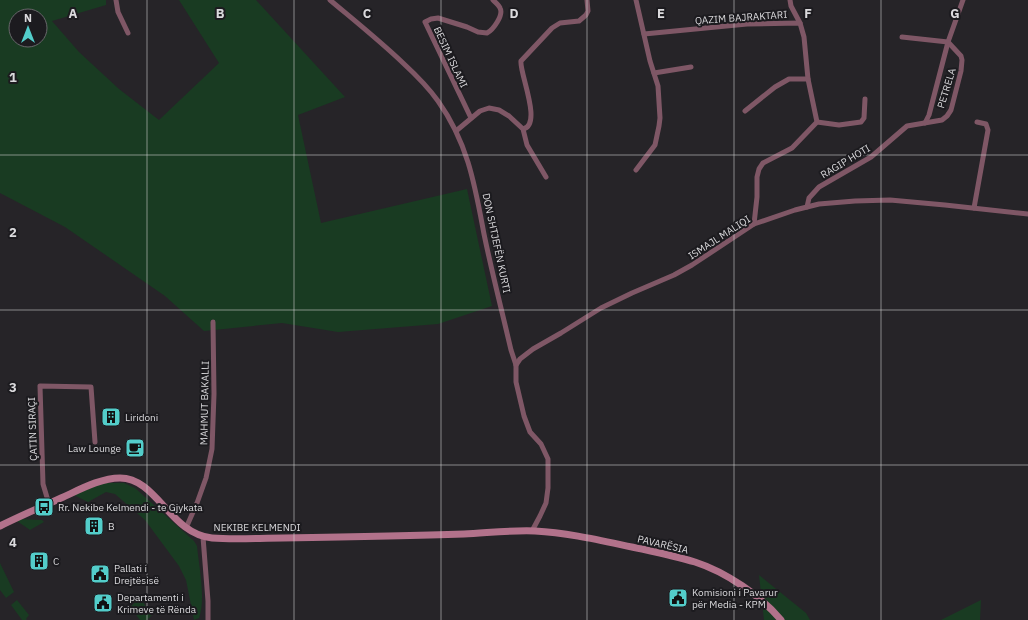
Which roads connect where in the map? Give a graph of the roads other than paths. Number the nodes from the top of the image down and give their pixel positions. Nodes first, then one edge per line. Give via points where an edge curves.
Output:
1 (116, 0) edge
2 (330, 0) edge
3 (493, 0) edge
4 (587, 0) edge
5 (636, 0) edge
6 (790, 0) edge
7 (963, 0) edge
8 (800, 23) junction
9 (128, 33) dead end
10 (644, 34) junction
11 (902, 37) dead end
12 (948, 42) junction
13 (691, 67) dead end
14 (654, 73) junction
15 (808, 79) junction
16 (866, 99) dead end
17 (745, 111) dead end
18 (471, 118) junction
19 (942, 120) joint
20 (817, 122) junction
21 (978, 122) dead end
22 (925, 123) junction
23 (523, 129) junction
24 (456, 131) junction
25 (636, 170) dead end
26 (546, 177) dead end
27 (807, 207) junction
28 (974, 208) junction
29 (1028, 214) edge
30 (754, 224) junction
31 (213, 322) dead end
32 (516, 365) junction
33 (95, 442) dead end
34 (49, 504) junction
35 (0, 526) edge
36 (186, 528) junction
37 (521, 531) joint
38 (532, 531) junction
39 (203, 537) junction
40 (208, 620) edge
41 (781, 620) edge

1 - 9 street via 118,12
2 - 24 street, DON SHTJEFËN KURTI via 417,76 438,101
3 - 18 street, BESIM ISLAMI via 501,12 487,33 438,18 425,22
4 - 23 street via 588,11 583,18 560,23 552,28 521,61 531,118 528,128
5 - 10 street
6 - 8 street
7 - 12 street
8 - 10 street, QAZIM BAJRAKTARI via 746,24
8 - 15 street, QAZIM BAJRAKTARI
10 - 14 street
11 - 12 street
12 - 19 street, PETRELA via 962,60 951,110
12 - 22 street
13 - 14 street
14 - 25 street via 659,96 659,126 652,150
15 - 17 street via 789,80 775,87
15 - 20 street, QAZIM BAJRAKTARI
16 - 20 street via 864,118 861,122 839,125
18 - 23 street via 484,109 494,108 504,112
18 - 24 street
19 - 22 street, RAGIP HOTI
20 - 30 street via 792,148 758,169
21 - 28 street via 986,124 988,130
22 - 27 street, RAGIP HOTI via 907,126 871,157 819,187 809,198
23 - 26 street via 527,145
24 - 32 street, DON SHTJEFËN KURTI via 475,185 487,247
27 - 28 street, ISMAJL MALIQI via 848,201 890,200
27 - 30 street, ISMAJL MALIQI
28 - 29 street, ISMAJL MALIQI
30 - 32 street, ISMAJL MALIQI via 692,265 606,306 533,349
31 - 36 street, MAHMUT BAKALLI via 212,449 206,478
32 - 38 street, DON SHTJEFËN KURTI via 516,382 524,416 530,432 545,452 549,468 546,503
33 - 34 street, ÇATIN SIRAÇI via 91,387 40,386 43,484
34 - 35 street, NEKIBE KELMENDI
34 - 36 street, NEKIBE KELMENDI via 100,482 125,478 144,487
36 - 39 street, NEKIBE KELMENDI
37 - 38 street, PAVARËSIA
37 - 39 street, NEKIBE KELMENDI
38 - 41 street, PAVARËSIA via 565,534 696,562 740,584 771,608
39 - 40 street

